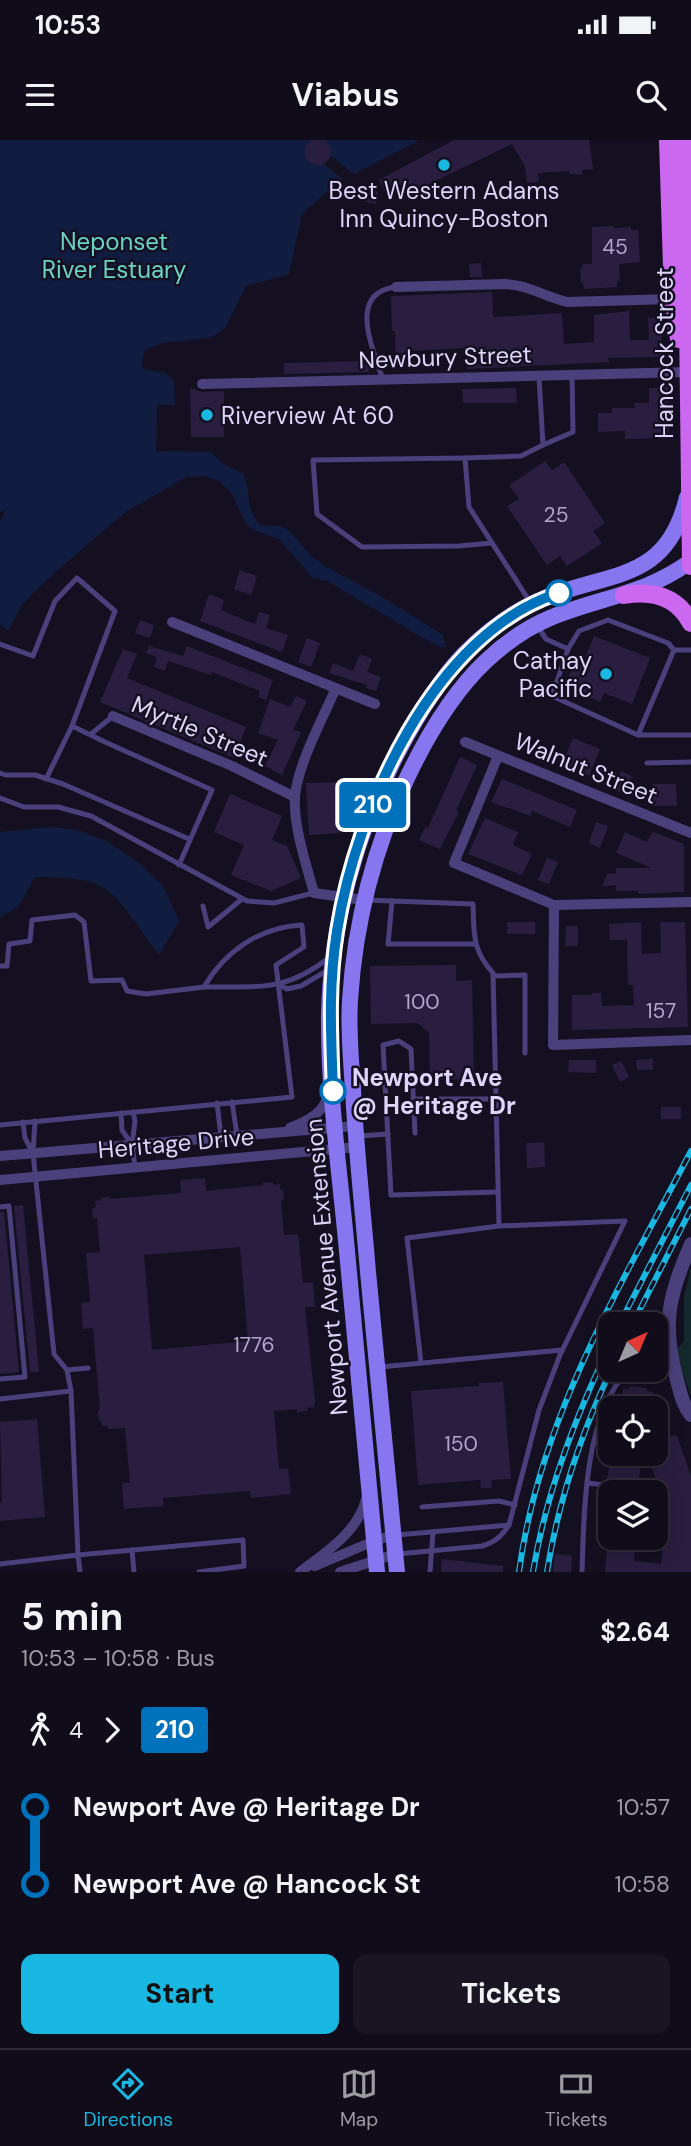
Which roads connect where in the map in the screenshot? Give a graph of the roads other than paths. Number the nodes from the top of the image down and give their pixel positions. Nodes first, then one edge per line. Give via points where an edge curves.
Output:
1 (668, 140) edge
2 (684, 140) edge
3 (396, 287) joint
4 (673, 299) junction
5 (688, 372) junction
6 (539, 374) junction
7 (572, 374) junction
8 (383, 380) junction
9 (202, 384) dead end
10 (543, 445) junction
11 (465, 458) junction
12 (690, 491) edge
13 (491, 542) junction
14 (691, 562) edge
15 (624, 595) junction
16 (531, 605) junction
17 (172, 622) dead end
18 (691, 623) edge
19 (536, 625) junction
20 (0, 644) edge
21 (568, 649) junction
22 (674, 650) junction
23 (691, 650) edge
24 (336, 688) junction
25 (375, 704) dead end
26 (113, 716) joint
27 (72, 726) junction
28 (90, 734) junction
29 (638, 735) junction
30 (691, 735) edge
31 (465, 742) dead end
32 (498, 756) junction
33 (691, 762) edge
34 (647, 763) dead end
35 (0, 773) edge
36 (46, 779) junction
37 (295, 796) junction
38 (0, 798) edge
39 (691, 833) edge
40 (189, 839) junction
41 (179, 865) junction
42 (314, 893) junction
43 (344, 897) junction
44 (242, 899) junction
45 (364, 900) junction
46 (392, 901) junction
47 (691, 902) edge
48 (554, 905) junction
49 (203, 906) dead end
50 (476, 944) junction
51 (334, 961) junction
52 (0, 966) edge
53 (493, 976) junction
54 (280, 985) junction
55 (204, 987) junction
56 (691, 1040) edge
57 (525, 1053) dead end
58 (333, 1082) junction
59 (414, 1099) junction
60 (497, 1099) junction
61 (232, 1102) junction
62 (218, 1103) junction
63 (133, 1112) junction
64 (121, 1113) junction
65 (35, 1121) junction
66 (23, 1122) junction
67 (0, 1125) edge
68 (335, 1128) junction
69 (283, 1131) junction
70 (415, 1133) dead end
71 (388, 1134) junction
72 (236, 1135) junction
73 (221, 1136) junction
74 (356, 1136) junction
75 (132, 1145) junction
76 (338, 1149) junction
77 (33, 1153) junction
78 (0, 1156) edge
79 (135, 1168) junction
80 (35, 1177) junction
81 (0, 1180) edge
82 (498, 1192) junction
83 (0, 1207) edge
84 (499, 1226) junction
85 (691, 1244) edge
86 (668, 1313) edge
87 (562, 1350) junction
88 (421, 1363) junction
89 (668, 1364) edge
90 (88, 1368) dead end
91 (377, 1368) junction
92 (66, 1370) junction
93 (0, 1379) edge
94 (618, 1382) edge
95 (71, 1391) junction
96 (0, 1399) edge
97 (691, 1415) edge
98 (589, 1483) junction
99 (598, 1484) edge
100 (369, 1486) junction
101 (515, 1505) junction
102 (422, 1507) dead end
103 (509, 1525) junction
104 (433, 1532) junction
105 (393, 1535) junction
106 (374, 1541) junction
107 (132, 1550) junction
108 (433, 1551) junction
109 (395, 1554) junction
110 (78, 1555) junction
111 (0, 1564) edge
112 (376, 1566) edge
113 (80, 1572) edge
114 (134, 1572) edge
115 (199, 1572) edge
116 (301, 1572) edge
117 (340, 1572) edge
118 (397, 1572) edge
119 (430, 1572) edge
120 (582, 1572) edge

1 - 4 main road
2 - 5 main road, Hancock Street
3 - 4 street via 505,284 522,285 567,302
3 - 8 lane via 373,297 366,315
4 - 5 main road
5 - 7 street, Newbury Street
5 - 12 main road, Hancock Street
6 - 7 street, Newbury Street
6 - 8 street, Newbury Street
6 - 10 lane
7 - 10 lane via 573,432
8 - 9 street, Newbury Street
10 - 11 lane via 521,456
11 - 13 lane via 469,507
11 - 13 lane via 313,460 317,514 362,547
12 - 14 main road, Hancock Street
12 - 16 main road, Newport Avenue Extension via 676,530 650,560 631,572
13 - 16 lane
14 - 15 main road, Newport Avenue Extension
15 - 18 main road via 664,596 682,609
15 - 19 main road, Newport Avenue Extension
16 - 43 main road, Newport Avenue Extension via 469,649 418,716 373,806
17 - 24 street
19 - 21 lane via 546,639
19 - 45 main road, Newport Avenue Extension via 486,661 443,713 390,817
20 - 27 lane via 33,656 55,601 77,578 115,611
21 - 22 lane via 579,631 608,620 668,643
21 - 29 lane via 552,696
22 - 23 lane
22 - 29 lane
24 - 25 street
24 - 37 street
26 - 28 lane, Myrtle Street
26 - 37 street, Myrtle Street
27 - 28 lane
27 - 36 lane
28 - 40 lane via 212,790
29 - 30 lane
31 - 32 street, Walnut Street
32 - 39 street, Walnut Street
32 - 48 street via 454,863
33 - 34 lane
35 - 36 lane
36 - 40 lane
37 - 42 street
38 - 41 lane via 24,807 58,807 91,816
40 - 41 lane
41 - 44 lane
42 - 43 street
42 - 44 lane via 274,903
43 - 45 street
43 - 51 main road, Newport Avenue Extension
44 - 49 lane via 208,926
45 - 46 lane
45 - 74 main road, Newport Avenue Extension via 350,1000
46 - 50 lane via 473,904
46 - 50 lane via 388,944
47 - 48 street
48 - 56 street via 553,1045
50 - 53 lane via 481,961
51 - 54 lane
51 - 54 lane via 301,986 287,989
51 - 58 main road, Newport Avenue Extension via 329,1011
52 - 55 lane via 7,966 9,944 30,941 32,920 75,915 84,922 91,981 122,980 127,991 146,994
53 - 57 lane via 524,975
53 - 60 lane
54 - 55 lane
54 - 55 lane via 276,965 304,947 302,925 282,926 251,938 215,969
54 - 61 lane via 292,1097
58 - 68 main road, Newport Avenue Extension
58 - 69 street via 321,1111
59 - 60 lane
59 - 70 lane
59 - 71 lane via 411,1049 399,1041 383,1045
60 - 82 lane
61 - 62 lane
61 - 72 lane
62 - 63 lane
62 - 73 lane
63 - 64 lane
63 - 75 lane
64 - 65 lane
64 - 75 lane via 122,1130
65 - 66 lane
65 - 77 lane
66 - 67 lane
66 - 77 lane
68 - 69 street, Heritage Drive
68 - 74 street, Heritage Drive
68 - 76 main road, Newport Avenue Extension
69 - 72 street, Heritage Drive
71 - 74 lane
71 - 82 lane via 391,1195
72 - 73 street, Heritage Drive
73 - 75 street, Heritage Drive
74 - 76 street, Heritage Drive
74 - 91 main road, Newport Avenue Extension
75 - 77 street, Heritage Drive
75 - 79 lane
76 - 79 street, Heritage Drive
76 - 100 main road, Newport Avenue Extension
77 - 78 street, Heritage Drive
77 - 80 lane
79 - 80 street, Heritage Drive
80 - 81 street, Heritage Drive
80 - 92 lane via 54,1354
82 - 84 lane
83 - 93 lane via 9,1206 24,1377
84 - 87 lane via 625,1221
84 - 88 lane via 407,1238
85 - 86 street
87 - 88 lane
87 - 101 lane via 539,1410
88 - 91 lane
89 - 97 street
90 - 92 lane
91 - 105 main road, Newport Avenue Extension
92 - 95 lane
94 - 98 lane via 592,1444
95 - 96 lane
95 - 110 lane
98 - 99 lane
98 - 120 lane
100 - 106 main road, Newport Avenue Extension
100 - 116 street via 355,1524
101 - 102 lane via 499,1501
101 - 103 lane
103 - 104 lane
103 - 108 lane via 492,1543
104 - 105 lane
104 - 108 lane
105 - 106 street
105 - 109 main road, Newport Avenue Extension
106 - 112 main road, Newport Avenue Extension
106 - 116 street
107 - 110 lane
107 - 114 lane
107 - 115 lane via 243,1540 244,1566
108 - 109 lane
108 - 119 lane
109 - 112 street
109 - 118 main road, Newport Avenue Extension
110 - 111 lane
110 - 113 lane
112 - 117 street

